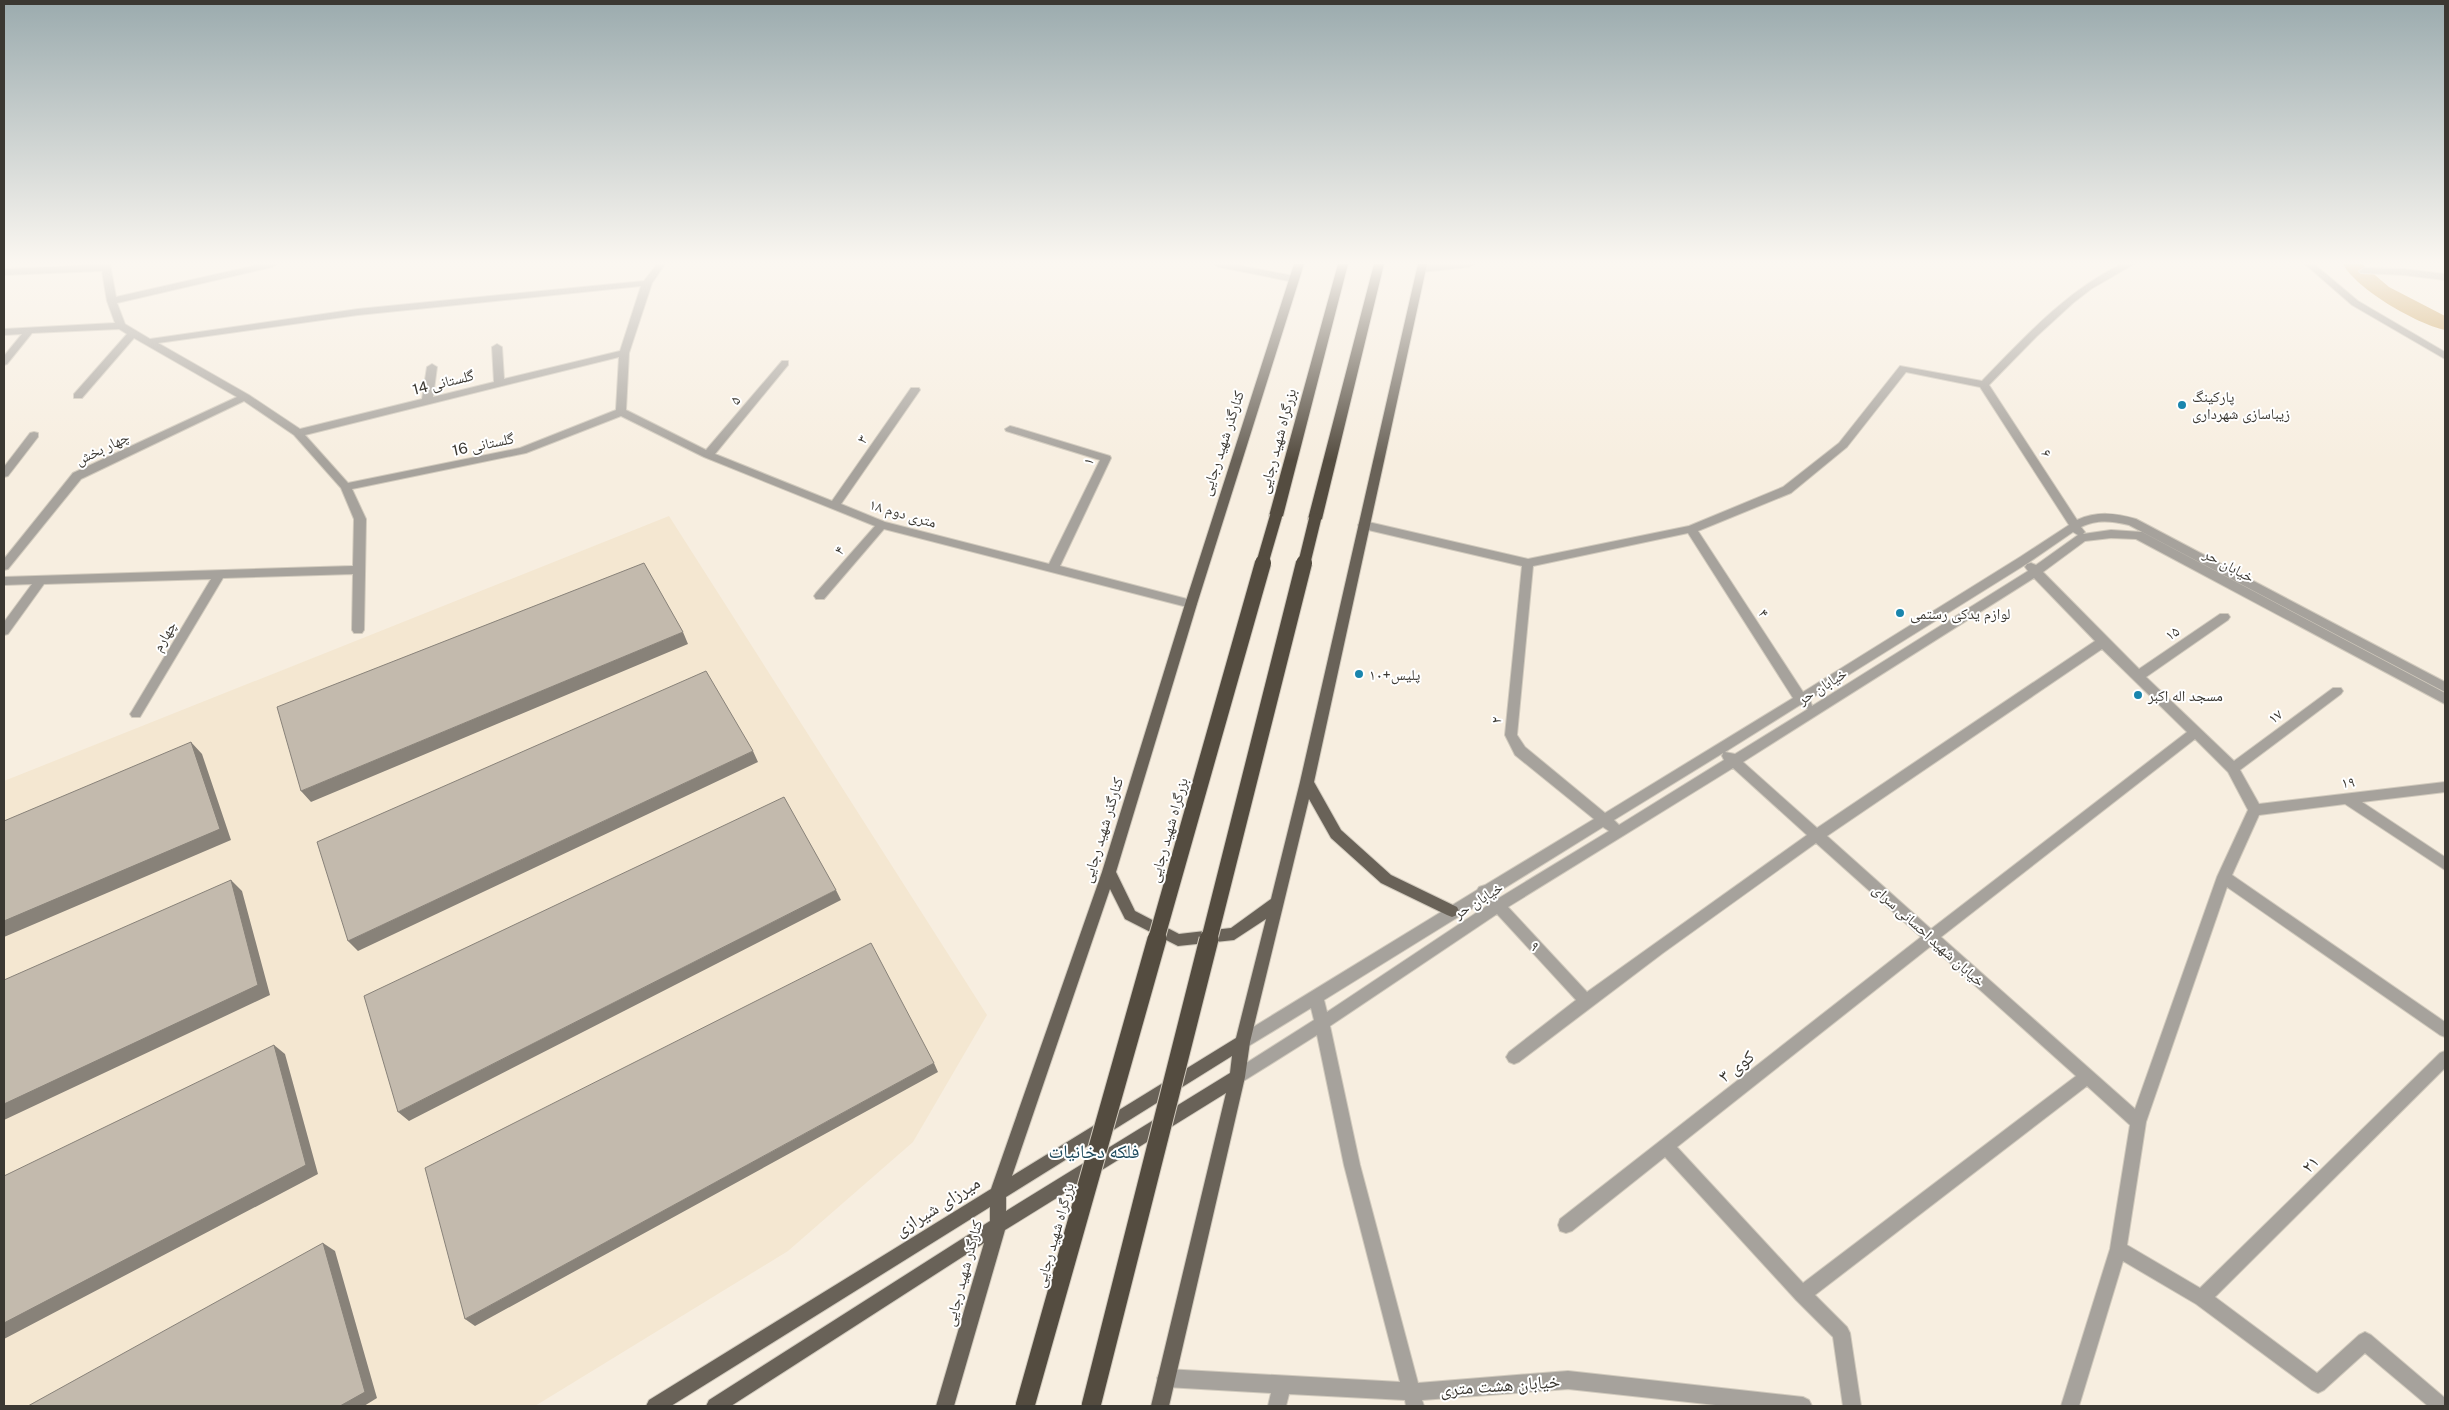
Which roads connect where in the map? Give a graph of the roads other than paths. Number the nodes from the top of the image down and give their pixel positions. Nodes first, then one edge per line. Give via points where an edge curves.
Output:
1 (51, 330) edge
2 (128, 330) edge
3 (232, 330) edge
4 (632, 330) edge
5 (1278, 330) edge
6 (1326, 330) edge
7 (1363, 330) edge
8 (1408, 330) edge
9 (2038, 330) edge
10 (2401, 330) edge
11 (29, 331) junction
12 (4, 332) edge
13 (133, 333) junction
14 (146, 342) junction
15 (497, 347) dead end
16 (624, 353) junction
17 (2445, 356) edge
18 (4, 362) edge
19 (785, 363) dead end
20 (432, 367) dead end
21 (499, 383) junction
22 (1984, 385) junction
23 (915, 390) dead end
24 (78, 396) dead end
25 (244, 397) junction
26 (427, 401) junction
27 (621, 412) junction
28 (1010, 429) dead end
29 (298, 433) junction
30 (34, 435) dead end
31 (708, 455) junction
32 (4, 474) edge
33 (346, 487) junction
34 (834, 506) junction
35 (1364, 524) junction
36 (882, 525) junction
37 (2076, 525) junction
38 (1691, 529) junction
39 (2082, 538) junction
40 (2024, 560) junction
41 (1528, 563) junction
42 (4, 566) edge
43 (1053, 568) junction
44 (360, 570) junction
45 (2035, 572) junction
46 (220, 574) junction
47 (41, 580) junction
48 (4, 581) edge
49 (820, 596) dead end
50 (1191, 604) junction
51 (2224, 617) dead end
52 (358, 630) dead end
53 (4, 631) edge
54 (2103, 642) junction
55 (2138, 676) junction
56 (2445, 688) edge
57 (2337, 691) dead end
58 (1801, 699) junction
59 (2445, 699) edge
60 (1814, 711) junction
61 (136, 714) dead end
62 (2196, 732) junction
63 (1720, 748) junction
64 (1734, 761) junction
65 (2233, 768) junction
66 (1306, 782) junction
67 (2445, 787) edge
68 (2347, 799) junction
69 (2255, 810) junction
70 (1602, 819) junction
71 (1619, 832) junction
72 (1816, 834) junction
73 (2445, 864) edge
74 (1109, 872) junction
75 (2224, 877) junction
76 (1484, 891) junction
77 (1276, 902) junction
78 (1498, 906) junction
79 (1452, 911) junction
80 (1931, 937) junction
81 (1316, 996) junction
82 (1586, 1001) junction
83 (1321, 1024) junction
84 (2445, 1030) edge
85 (1242, 1042) junction
86 (1514, 1057) dead end
87 (2445, 1058) edge
88 (1237, 1077) junction
89 (2087, 1077) junction
90 (2138, 1122) junction
91 (1666, 1147) junction
92 (998, 1192) junction
93 (1566, 1225) dead end
94 (998, 1226) junction
95 (2118, 1249) junction
96 (1802, 1294) junction
97 (2202, 1298) junction
98 (1166, 1378) junction
99 (1282, 1385) junction
100 (1413, 1399) edge
101 (1731, 1402) edge
102 (655, 1406) edge
103 (715, 1406) edge
104 (945, 1406) edge
105 (1025, 1406) edge
106 (1091, 1406) edge
107 (1160, 1406) edge
108 (1277, 1406) edge
109 (1803, 1406) edge
110 (1852, 1406) edge
111 (2070, 1406) edge
112 (2441, 1406) edge

1 - 11 street
2 - 13 street
3 - 14 street
4 - 16 street
5 - 50 main road, کنارگذر شهید رجایی
6 - 105 highway, بزرگراه شهید رجایی, bridge
7 - 106 highway, bridge
8 - 35 main road
9 - 22 street
10 - 17 street
11 - 12 street
11 - 18 street
13 - 14 street
13 - 24 street
14 - 25 street
15 - 21 street
16 - 21 street, گلستانی 14
16 - 27 street
19 - 31 street, ۵
20 - 26 street
21 - 26 street, گلستانی 14
22 - 37 street, ۶
22 - 38 street via 1904,368 1843,445 1787,490
23 - 34 street, ۳
25 - 29 street
25 - 42 street, چهار بخش via 77,476
26 - 29 street, گلستانی 14
27 - 31 street, ۱۸ متری دوم
27 - 33 street, گلستانی 16 via 522,451
28 - 43 street, ۱ via 1106,458
29 - 33 street
30 - 32 street
31 - 34 street, ۱۸ متری دوم
33 - 44 street via 360,519
34 - 36 street, ۱۸ متری دوم
35 - 41 street
35 - 66 main road
36 - 43 street, ۱۸ متری دوم
36 - 49 street, ۴
37 - 39 street, ۶
37 - 40 street, خیابان حر
37 - 56 street, خیابان حر via 2091,518 2110,517 2132,522
38 - 41 street
38 - 58 street, ۴
39 - 45 street, خیابان حر
39 - 59 street, خیابان حر via 2111,534 2138,536
40 - 45 street
40 - 58 street, خیابان حر
41 - 70 street, ۲ via 1511,735 1520,751
43 - 50 street, ۱۸ متری دوم
44 - 46 street
44 - 52 street
45 - 54 street
45 - 60 street, خیابان حر
46 - 47 street
46 - 61 street, چهارم
47 - 48 street
47 - 53 street
50 - 74 main road, کنارگذر شهید رجایی
51 - 55 street, ۱۵
54 - 55 street
54 - 72 street
55 - 62 street
57 - 65 street, ۱۷
58 - 60 street, ۴
58 - 63 street, خیابان حر
60 - 64 street, خیابان حر
62 - 65 street
62 - 80 street, کوی ۳
63 - 64 street, خیابان شهید احسانی سرای
63 - 70 street, خیابان حر
64 - 71 street, خیابان حر
64 - 72 street, خیابان شهید احسانی سرای
65 - 69 street
66 - 77 main road
66 - 79 main road via 1336,834 1386,879
67 - 68 street, ۱۹
68 - 69 street, ۱۹
68 - 73 street
69 - 75 street
70 - 71 street, ۲
70 - 76 street, خیابان حر
71 - 78 street, خیابان حر
72 - 80 street, خیابان شهید احسانی سرای
72 - 82 street
74 - 77 main road via 1130,916 1178,940 1234,934
74 - 92 main road, کنارگذر شهید رجایی
75 - 84 street
75 - 90 street
76 - 78 street, ۹
76 - 79 street, خیابان حر
77 - 85 main road
78 - 82 street, ۹
78 - 83 street, خیابان حر
79 - 81 street, خیابان حر
80 - 89 street, خیابان شهید احسانی سرای
80 - 91 street, کوی ۳
81 - 83 street
81 - 85 street, خیابان حر
82 - 86 street
83 - 88 street, خیابان حر
83 - 100 street via 1352,1165
85 - 88 main road
85 - 92 main road, میرزای شیرازی
87 - 97 street, ۲۱
88 - 94 main road
88 - 98 main road
89 - 90 street, خیابان شهید احسانی سرای
89 - 96 street
90 - 95 street
91 - 93 street, کوی ۳
91 - 96 street
92 - 94 main road, کنارگذر شهید رجایی
92 - 102 main road, میرزای شیرازی
94 - 103 main road
94 - 104 main road, کنارگذر شهید رجایی
95 - 97 street
95 - 111 street
96 - 110 street via 1841,1333
97 - 112 street via 2318,1384 2365,1341
98 - 99 street, خیابان هشت متری
98 - 107 main road
99 - 100 street, خیابان هشت متری
99 - 108 street
100 - 101 street, خیابان هشت متری via 1568,1380
101 - 109 street, خیابان هشت متری

